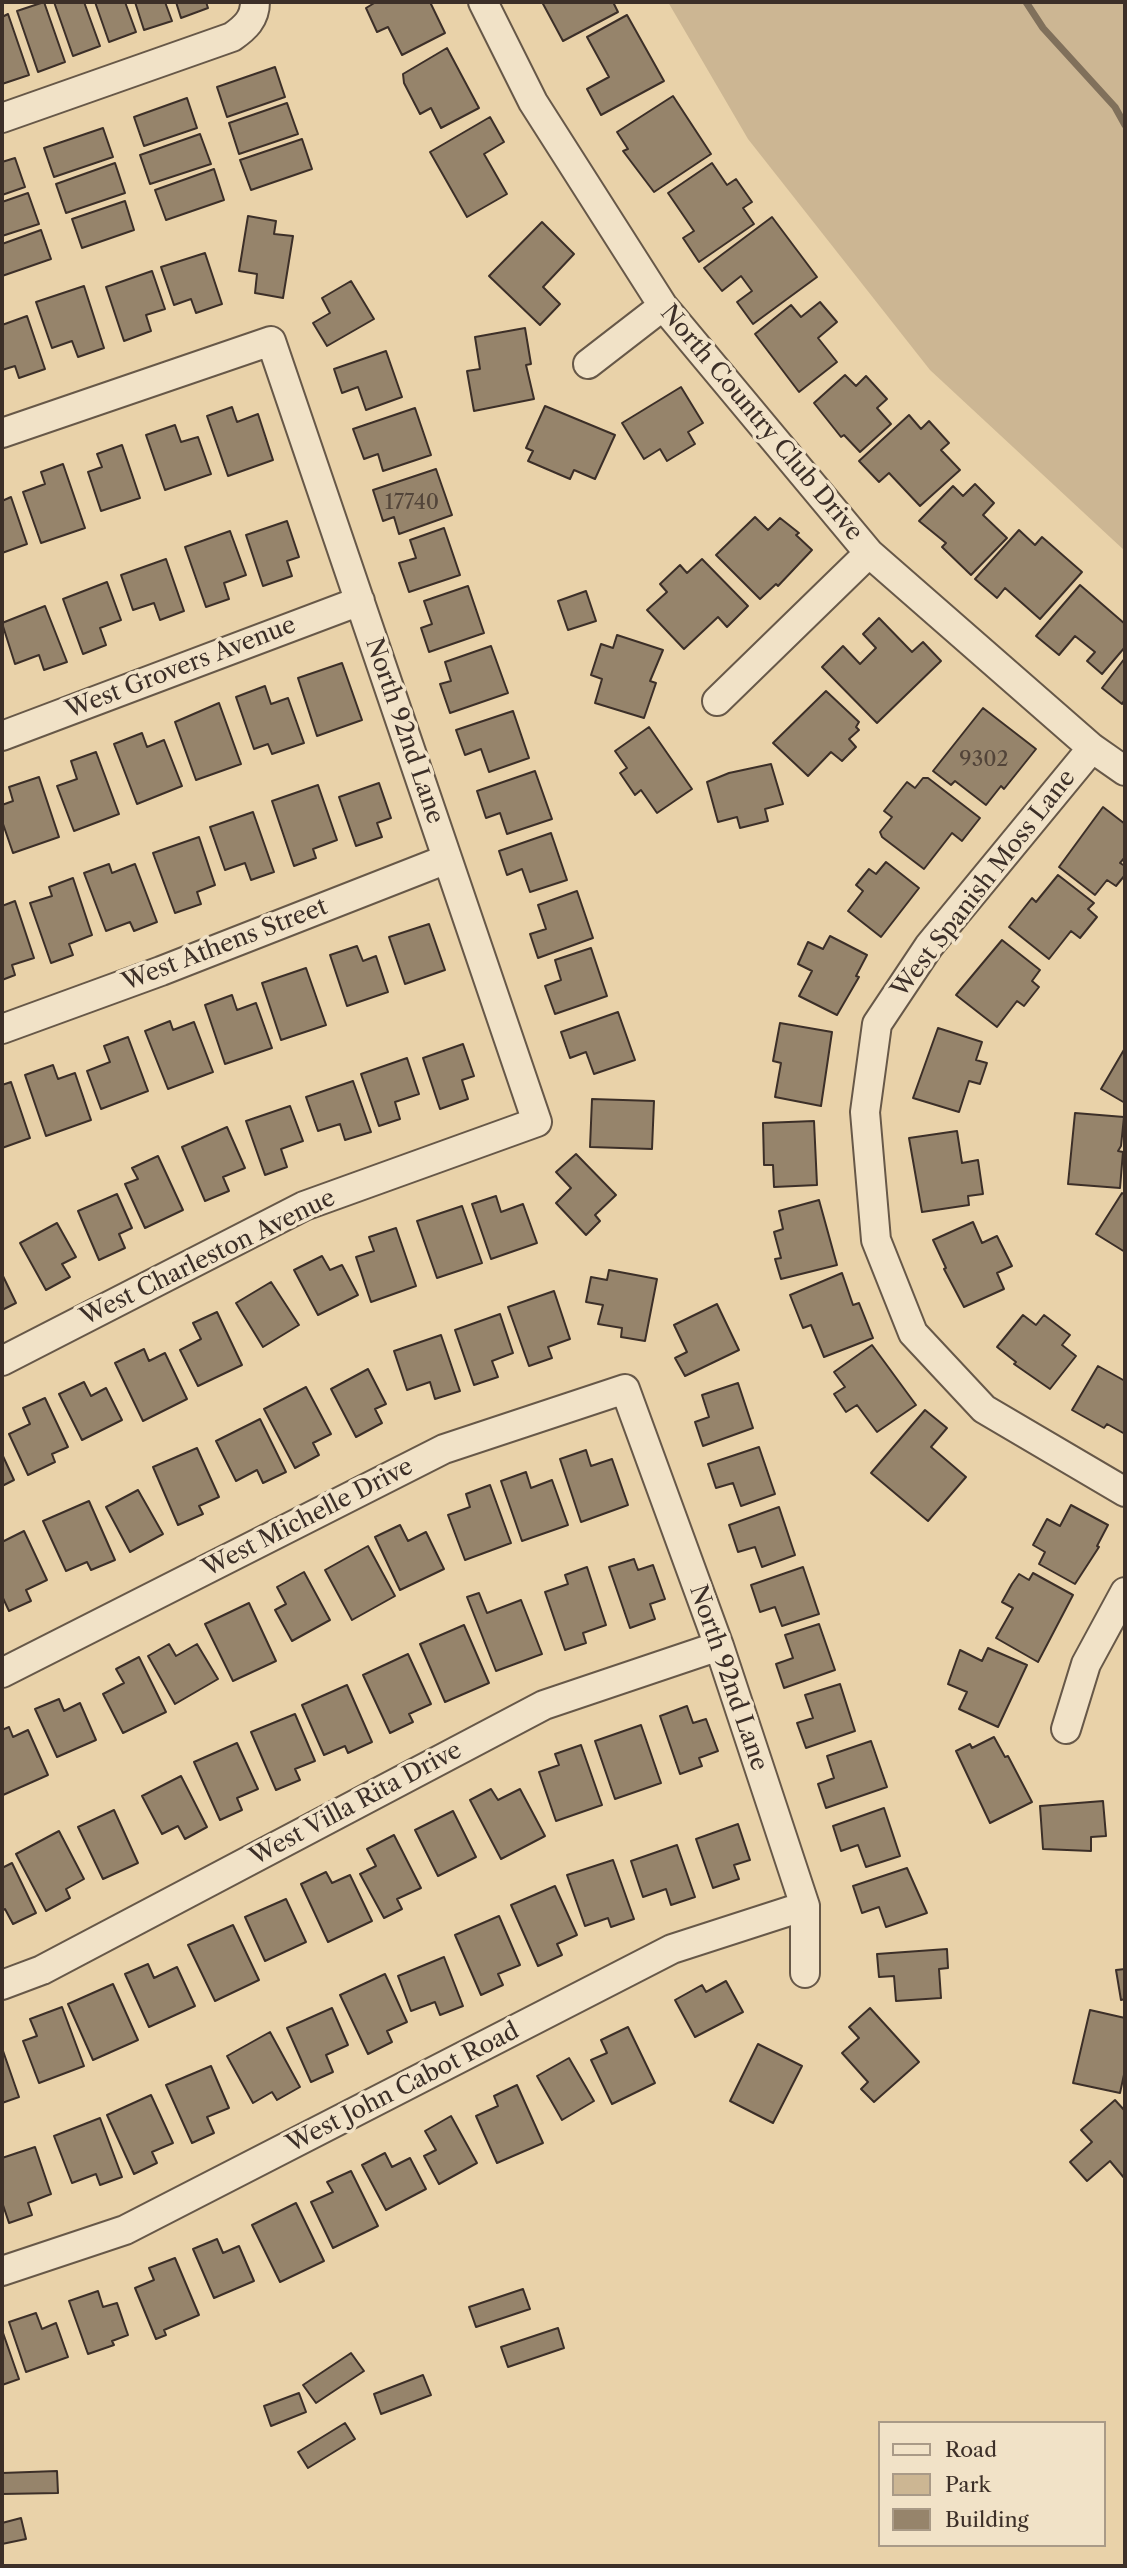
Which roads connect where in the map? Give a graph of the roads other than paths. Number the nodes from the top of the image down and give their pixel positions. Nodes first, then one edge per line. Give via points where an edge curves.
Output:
1 (483, 2) edge
2 (253, 10) edge
3 (2, 118) edge
4 (663, 306) junction
5 (588, 364) dead end
6 (2, 433) edge
7 (869, 553) junction
8 (360, 601) junction
9 (717, 701) dead end
10 (2, 736) edge
11 (1092, 748) junction
12 (1125, 771) edge
13 (447, 859) junction
14 (2, 1029) edge
15 (537, 1122) joint
16 (2, 1361) edge
17 (625, 1389) joint
18 (1125, 1492) edge
19 (1125, 1592) edge
20 (719, 1646) junction
21 (2, 1673) edge
22 (1066, 1728) dead end
23 (805, 1906) junction
24 (805, 1973) dead end
25 (2, 1985) edge
26 (2, 2271) edge

1 - 4 street, North Country Club Drive via 533,102
2 - 3 street via 244,29 232,37
4 - 5 street
4 - 7 street, North Country Club Drive
6 - 8 street, North 92nd Lane via 271,341
7 - 9 street
7 - 11 street, North Country Club Drive
8 - 10 street, West Grovers Avenue
8 - 13 street, North 92nd Lane
11 - 12 street, North Country Club Drive
11 - 18 street, West Spanish Moss Lane via 929,946 877,1024 865,1112 876,1240 913,1333 984,1409
13 - 14 street, West Athens Street
13 - 15 street, North 92nd Lane
15 - 16 street, West Charleston Avenue via 304,1206
17 - 20 street, North 92nd Lane
17 - 21 street, West Michelle Drive via 444,1450
19 - 22 street via 1086,1664
20 - 23 street, North 92nd Lane
20 - 25 street, West Villa Rita Drive via 544,1705 42,1970
23 - 24 street, North 92nd Lane
23 - 26 street, West John Cabot Road via 672,1949 125,2230

